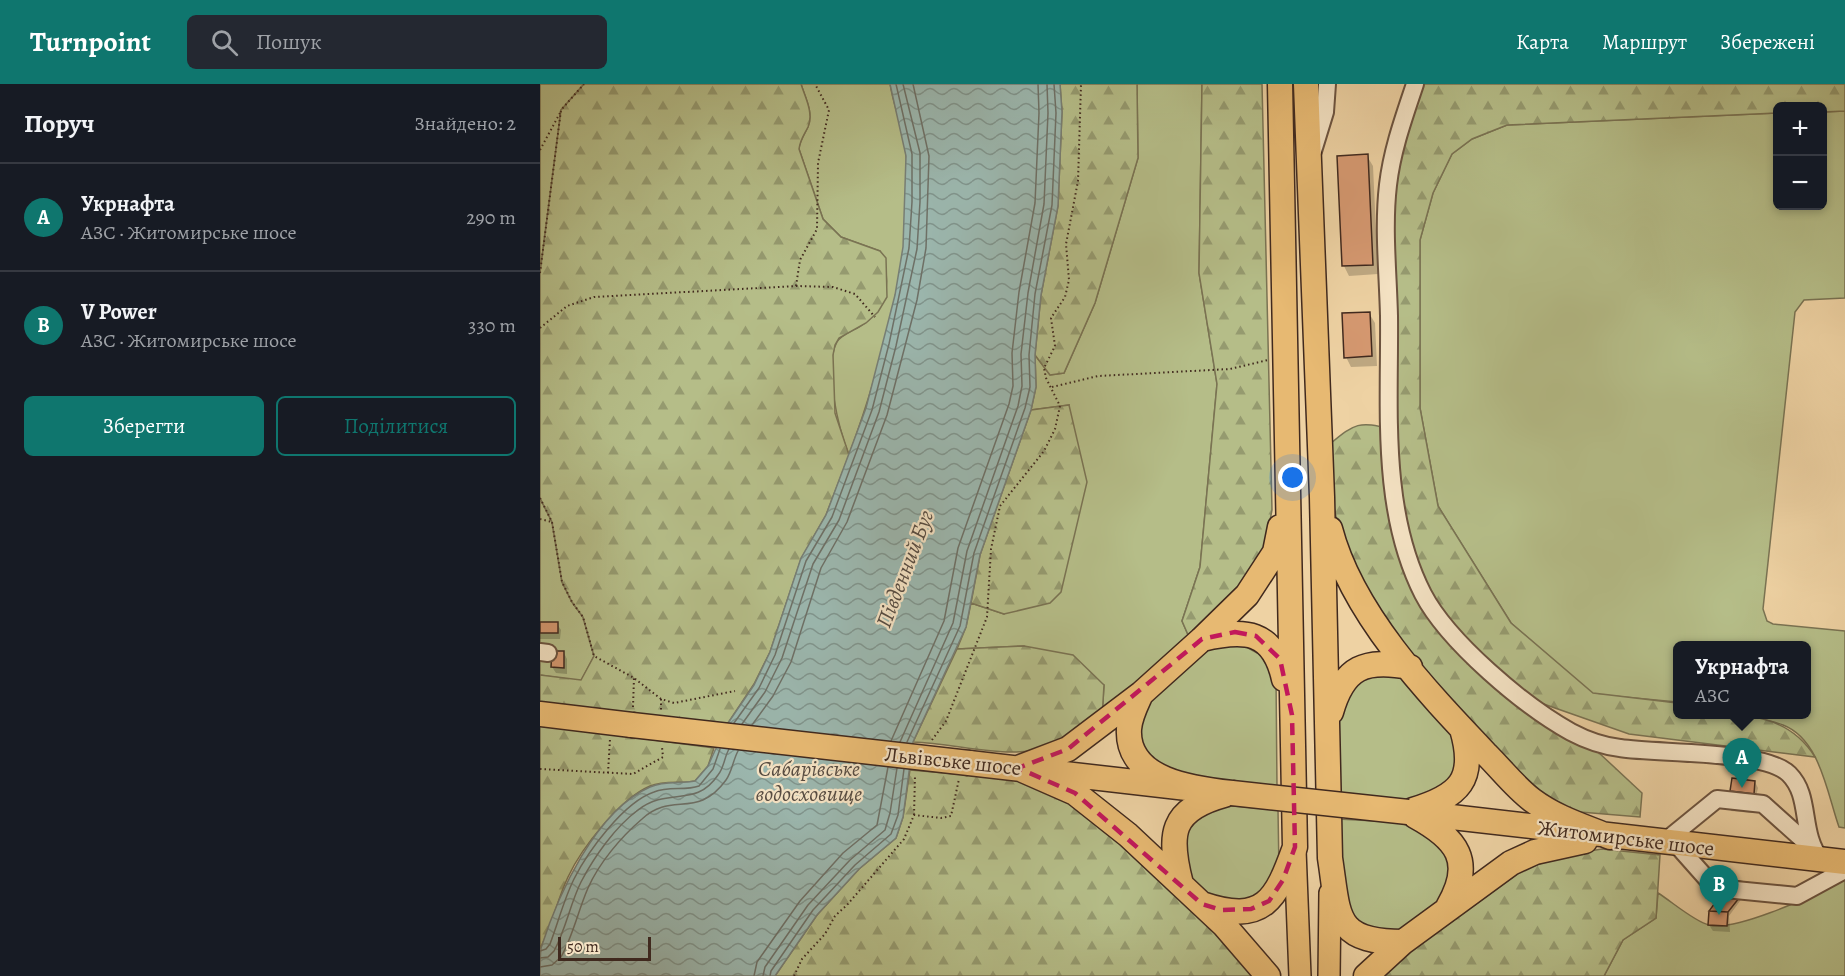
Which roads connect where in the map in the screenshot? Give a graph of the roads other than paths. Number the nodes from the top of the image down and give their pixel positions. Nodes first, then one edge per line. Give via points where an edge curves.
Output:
1 (1280, 84) edge
2 (1306, 84) edge
3 (1327, 84) edge
4 (1415, 84) edge
5 (1308, 169) junction
6 (1322, 497) junction
7 (1287, 498) junction
8 (1202, 639) junction
9 (1410, 667) junction
10 (1142, 693) junction
11 (540, 714) edge
12 (1292, 715) junction
13 (1327, 723) junction
14 (1462, 729) junction
15 (1018, 768) junction
16 (1187, 788) junction
17 (1232, 793) junction
18 (1408, 812) junction
19 (1610, 837) junction
20 (1669, 843) junction
21 (1295, 846) junction
22 (1816, 853) junction
23 (1330, 858) junction
24 (1845, 862) edge
25 (1845, 870) edge
26 (1181, 884) junction
27 (1202, 904) junction
28 (1446, 911) junction
29 (1403, 942) junction
30 (1268, 976) edge
31 (1300, 976) edge
32 (1329, 976) edge
33 (1366, 976) edge

1 - 7 highway
2 - 5 highway
3 - 5 lane via 1325,112
4 - 22 lane via 1397,138 1388,187 1389,334 1393,485 1403,543 1424,595 1459,642 1515,694 1583,738 1618,748 1763,760 1783,769 1799,787
5 - 6 highway
6 - 9 highway via 1335,549 1353,589
6 - 13 highway
7 - 8 highway via 1275,552 1247,595
7 - 12 highway
8 - 10 highway
8 - 12 highway via 1234,632 1266,642 1280,659
9 - 13 highway via 1376,663 1354,671 1338,692
9 - 14 highway
10 - 15 highway via 1068,749
10 - 16 highway via 1129,729 1133,750 1153,773
11 - 15 highway, Львівське шосе, bridge via 621,729 964,768
12 - 21 highway
13 - 23 highway
14 - 18 highway via 1468,757 1463,782 1449,796
14 - 19 highway via 1532,800 1557,816
15 - 16 highway, Львівське шосе
15 - 26 highway via 1075,793
16 - 17 highway, Львівське шосе
17 - 18 highway, bridge
17 - 26 highway via 1189,809 1179,822 1175,850
18 - 19 highway, Житомирське шосе
18 - 28 highway via 1437,828 1461,859 1461,881
19 - 20 highway, Житомирське шосе
19 - 28 highway via 1561,844 1522,857
20 - 22 highway, Житомирське шосе
20 - 22 lane via 1717,799 1763,804
20 - 25 lane via 1715,888 1797,896
21 - 27 highway via 1277,892 1261,906 1237,912
21 - 31 main road
22 - 24 highway, Житомирське шосе
23 - 29 highway via 1339,912 1349,929 1371,941
23 - 32 main road
26 - 27 highway
27 - 30 highway via 1244,945
28 - 29 highway
29 - 33 highway

